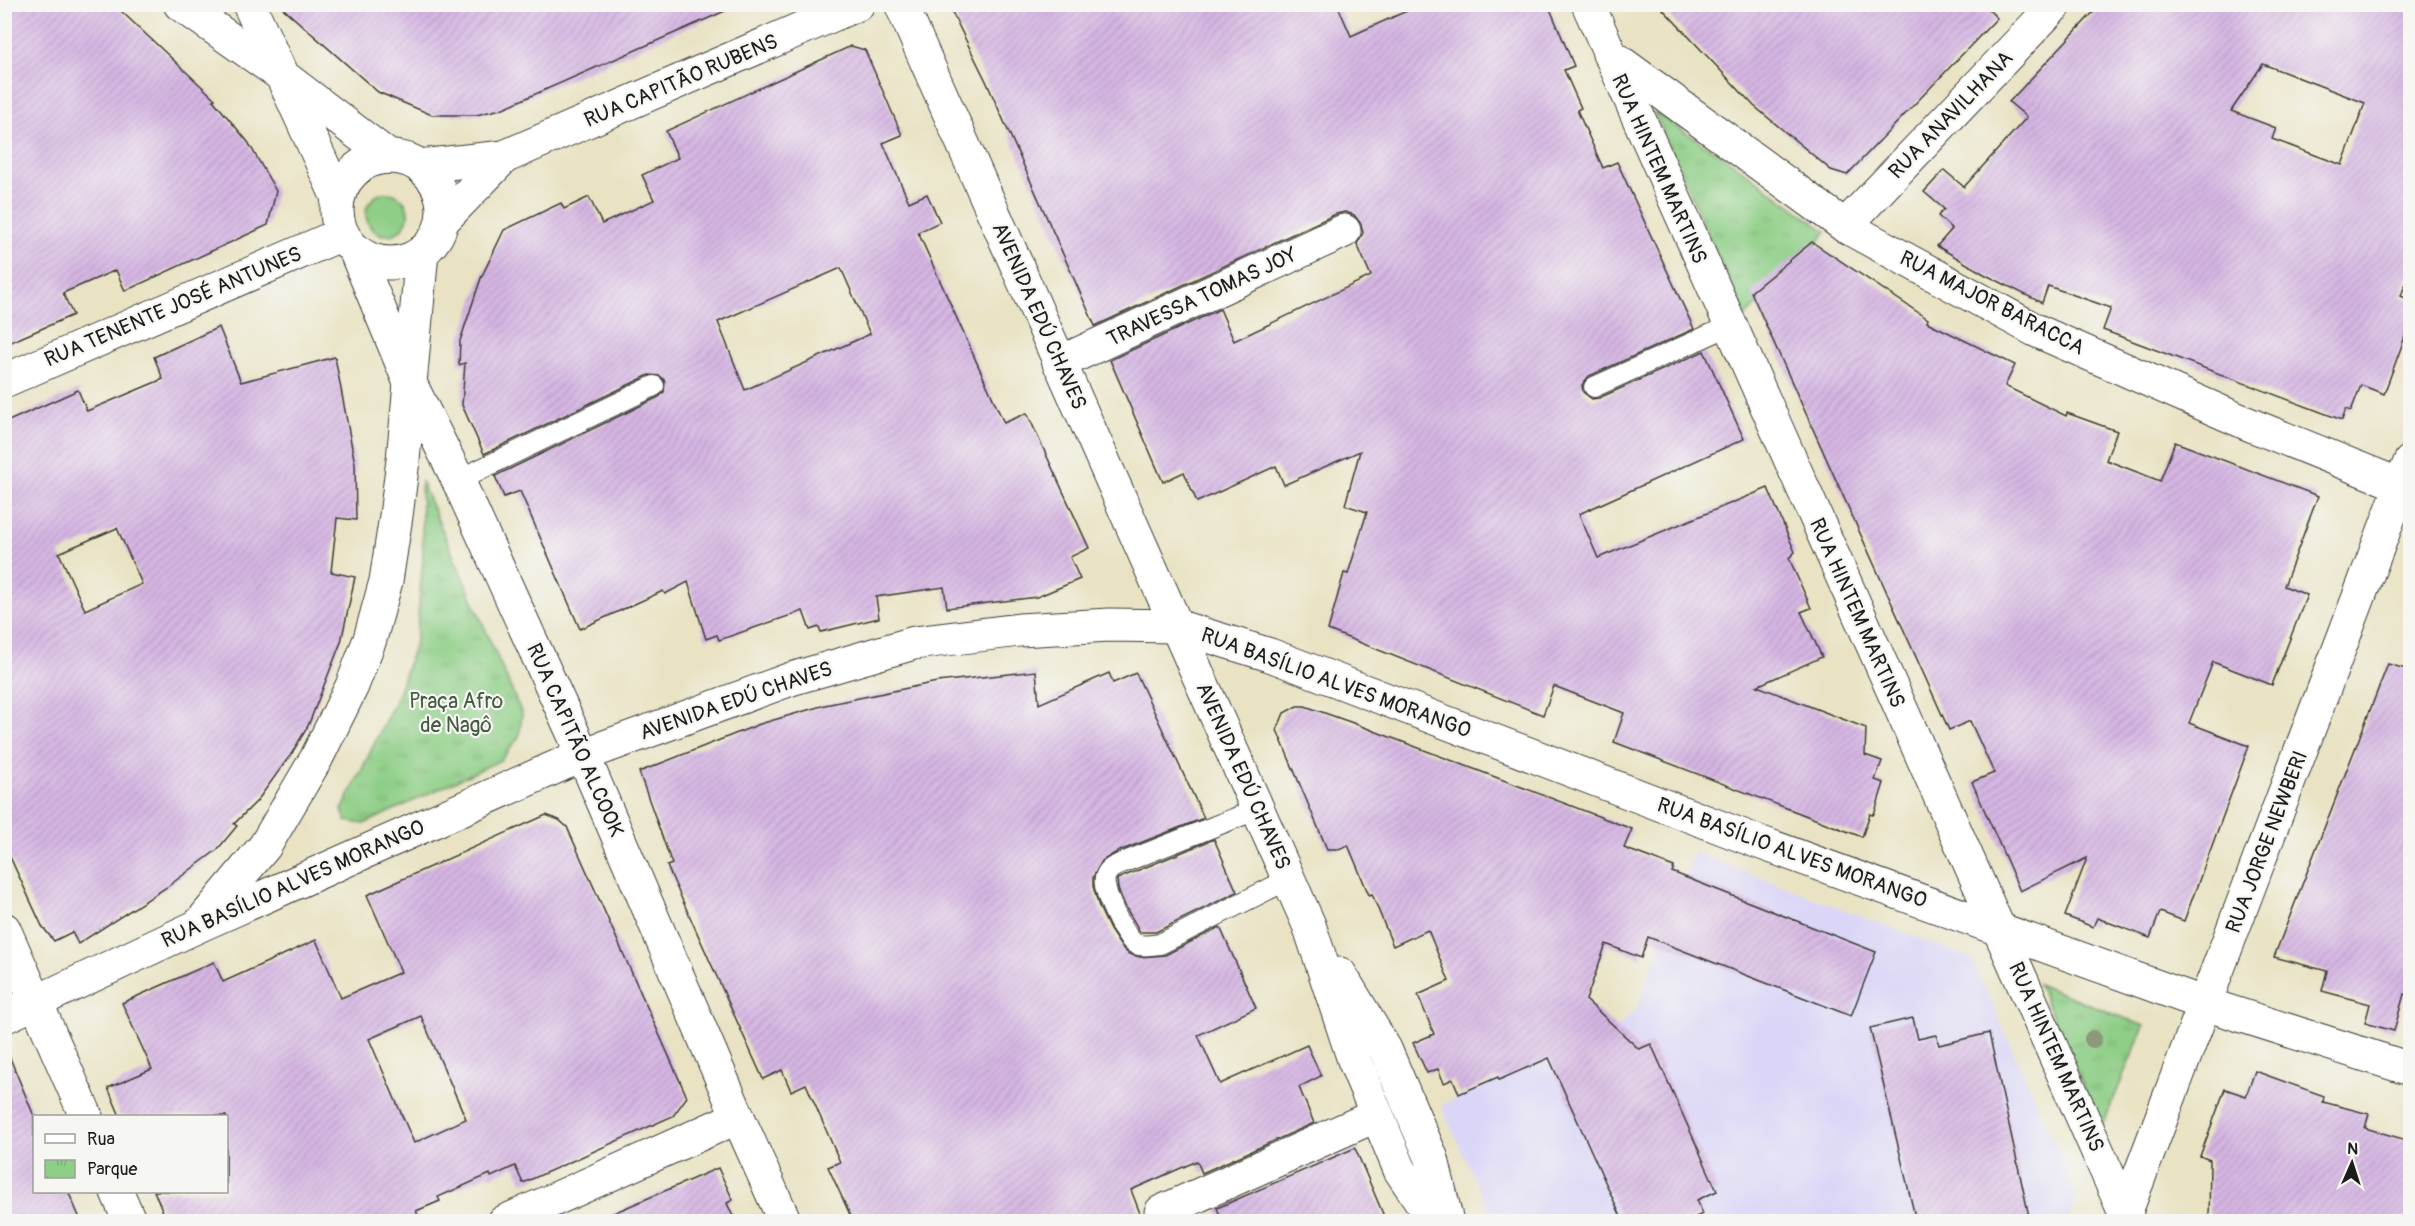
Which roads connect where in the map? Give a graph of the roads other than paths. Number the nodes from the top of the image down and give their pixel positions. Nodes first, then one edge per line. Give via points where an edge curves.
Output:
1 (180, 4) edge
2 (249, 4) edge
3 (858, 4) edge
4 (901, 4) edge
5 (1587, 4) edge
6 (2056, 4) edge
7 (1608, 54) junction
8 (280, 74) junction
9 (504, 157) junction
10 (405, 161) junction
11 (338, 198) junction
12 (442, 221) junction
13 (1845, 226) junction
14 (1344, 231) dead end
15 (349, 242) junction
16 (422, 252) junction
17 (1729, 326) junction
18 (1059, 363) junction
19 (4, 381) edge
20 (410, 383) junction
21 (654, 386) dead end
22 (1594, 387) dead end
23 (2408, 479) edge
24 (458, 480) junction
25 (1176, 627) junction
26 (583, 755) junction
27 (1258, 809) junction
28 (1288, 879) junction
29 (1309, 925) junction
30 (198, 926) junction
31 (4, 929) edge
32 (1999, 930) junction
33 (38, 1003) junction
34 (2205, 1004) junction
35 (4, 1017) edge
36 (2410, 1069) edge
37 (86, 1115) edge
38 (1377, 1115) junction
39 (738, 1117) junction
40 (118, 1193) edge
41 (1161, 1212) dead end
42 (2126, 1219) edge
43 (130, 1221) edge
44 (504, 1221) edge
45 (785, 1221) edge
46 (1435, 1221) edge
47 (1447, 1221) edge

1 - 8 street
2 - 8 street
3 - 9 street, RUA CAPITÃO RUBENS
4 - 18 street, AVENIDA EDÚ CHAVES
5 - 7 street, RUA HINTEM MARTINS
6 - 13 street, RUA ANAVILHANA
7 - 13 street, RUA MAJOR BARACCA
7 - 17 street, RUA HINTEM MARTINS
8 - 10 street
8 - 11 street
9 - 10 street, RUA CAPITÃO RUBENS
9 - 12 street, RUA CAPITÃO RUBENS
10 - 11 street via 372,160 357,168
10 - 12 street via 432,177 440,191
11 - 15 street via 337,218
12 - 16 street via 435,238
13 - 23 street, RUA MAJOR BARACCA via 2035,330 2246,423
14 - 18 street, TRAVESSA TOMAS JOY
15 - 16 street via 367,258 392,263
15 - 19 street, RUA TENENTE JOSÉ ANTUNES
15 - 20 street, RUA CAPITÃO ALCOOK
16 - 20 street
17 - 22 lane
17 - 32 street, RUA HINTEM MARTINS
18 - 25 street, AVENIDA EDÚ CHAVES
20 - 24 street, RUA CAPITÃO ALCOOK
20 - 30 street via 386,581 352,686 316,759 265,846
21 - 24 lane
23 - 34 street, RUA JORGE NEWBERI
24 - 26 street, RUA CAPITÃO ALCOOK
25 - 26 street, AVENIDA EDÚ CHAVES via 1019,630 914,643 791,679
25 - 27 street, AVENIDA EDÚ CHAVES
25 - 32 street, RUA BASÍLIO ALVES MORANGO via 1270,655
26 - 30 street, RUA BASÍLIO ALVES MORANGO
26 - 39 street, RUA CAPITÃO ALCOOK
27 - 28 street, AVENIDA EDÚ CHAVES
27 - 28 lane via 1110,869 1104,889 1127,937 1148,946 1160,944
28 - 29 street, AVENIDA EDÚ CHAVES
29 - 38 street, AVENIDA EDÚ CHAVES via 1354,1060
29 - 47 street, AVENIDA EDÚ CHAVES via 1385,1049 1432,1159
30 - 33 street, RUA BASÍLIO ALVES MORANGO
31 - 33 street
32 - 34 street, RUA BASÍLIO ALVES MORANGO
32 - 42 street, RUA HINTEM MARTINS
33 - 35 street, RUA BASÍLIO ALVES MORANGO
33 - 37 street
34 - 36 street, RUA BASÍLIO ALVES MORANGO
34 - 42 street, RUA JORGE NEWBERI
38 - 41 street
38 - 46 street, AVENIDA EDÚ CHAVES via 1400,1170
39 - 44 street
39 - 45 street, RUA CAPITÃO ALCOOK
40 - 43 street

